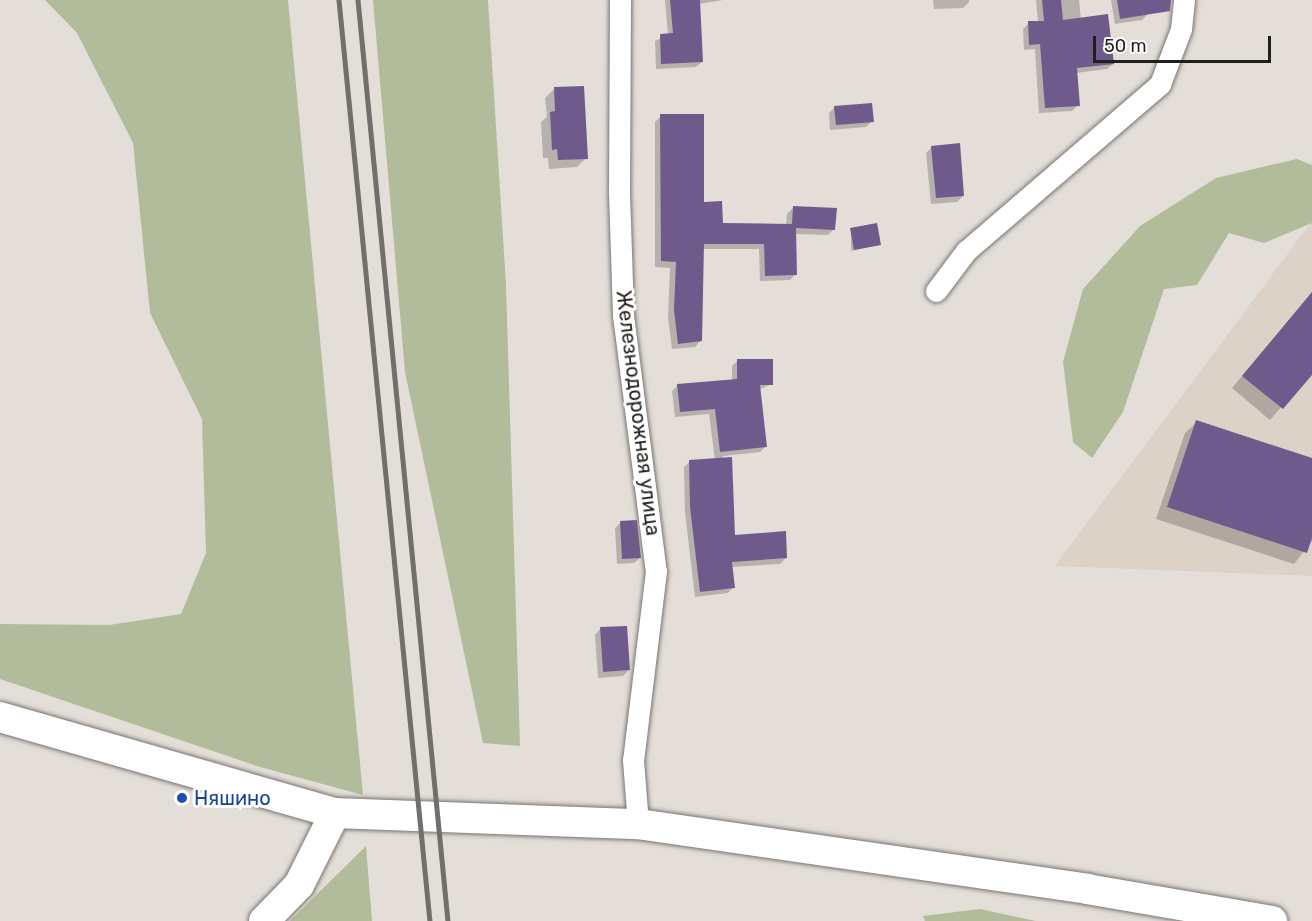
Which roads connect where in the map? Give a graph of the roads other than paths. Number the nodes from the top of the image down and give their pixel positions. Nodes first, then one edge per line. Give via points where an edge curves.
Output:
1 (620, 0) edge
2 (1184, 0) edge
3 (936, 291) dead end
4 (0, 717) edge
5 (335, 813) junction
6 (638, 824) junction
7 (264, 921) edge
8 (1272, 921) edge

1 - 6 street, Железнодорожная улица via 623,315 656,571 633,760
2 - 3 street via 1181,29 1160,84 966,251
4 - 5 street
5 - 6 street
5 - 7 street via 299,885
6 - 8 street via 1075,887

